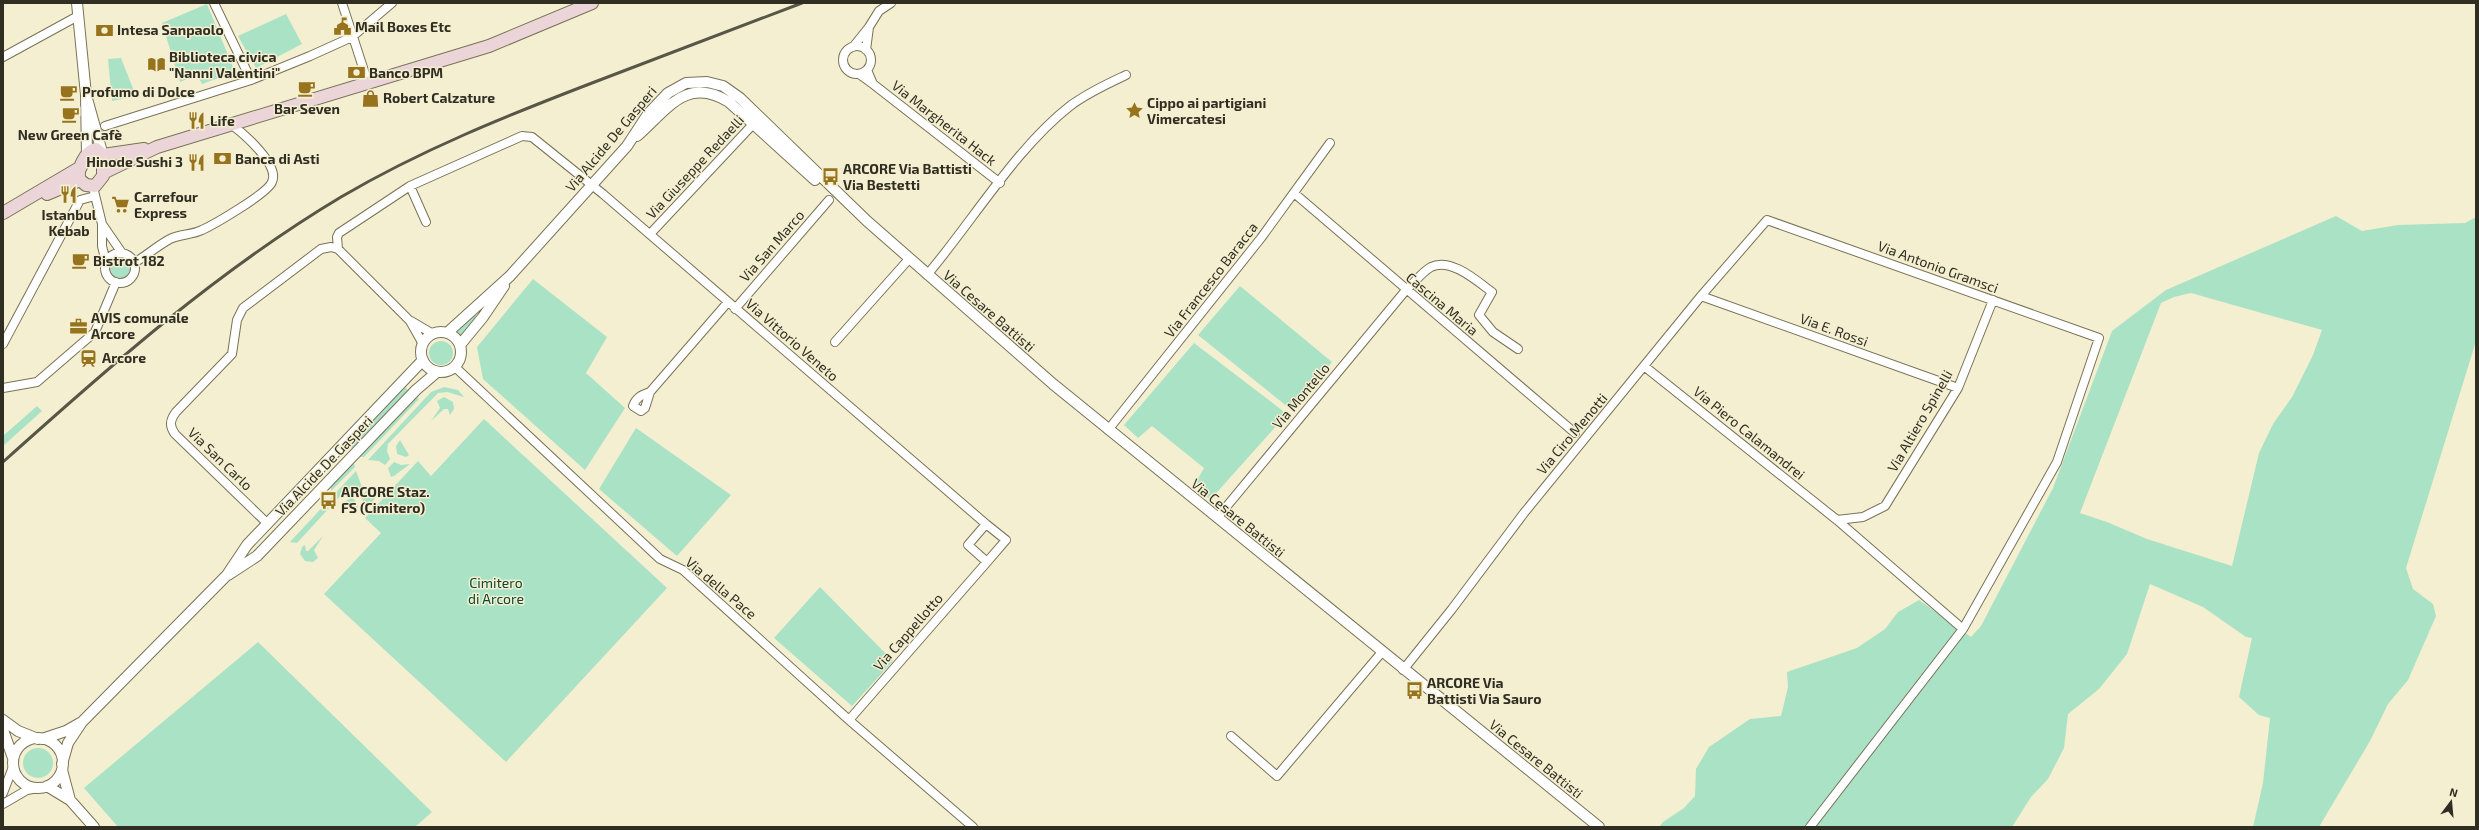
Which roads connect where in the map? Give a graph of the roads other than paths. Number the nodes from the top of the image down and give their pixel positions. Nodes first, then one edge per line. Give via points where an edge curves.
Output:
1 (77, 3) edge
2 (214, 3) edge
3 (342, 3) edge
4 (392, 3) edge
5 (891, 3) edge
6 (588, 4) edge
7 (78, 16) junction
8 (869, 27) junction
9 (352, 37) junction
10 (853, 47) junction
11 (866, 50) junction
12 (3, 57) edge
13 (863, 72) junction
14 (1126, 75) dead end
15 (251, 80) junction
16 (368, 83) junction
17 (715, 84) joint
18 (713, 94) joint
19 (86, 95) junction
20 (756, 121) junction
21 (232, 125) junction
22 (105, 126) dead end
23 (1330, 143) dead end
24 (627, 146) junction
25 (157, 147) junction
26 (103, 153) junction
27 (84, 162) junction
28 (103, 173) junction
29 (80, 180) junction
30 (1000, 183) junction
31 (592, 185) junction
32 (410, 186) junction
33 (94, 191) junction
34 (1294, 193) junction
35 (829, 200) dead end
36 (7, 211) edge
37 (1767, 220) joint
38 (426, 222) dead end
39 (102, 224) junction
40 (650, 234) junction
41 (338, 249) junction
42 (122, 253) junction
43 (909, 259) junction
44 (106, 262) junction
45 (134, 263) junction
46 (927, 275) junction
47 (510, 276) junction
48 (116, 282) junction
49 (1406, 290) junction
50 (1701, 296) junction
51 (1993, 300) junction
52 (728, 302) junction
53 (735, 309) junction
54 (410, 321) junction
55 (447, 333) junction
56 (433, 334) junction
57 (835, 342) dead end
58 (3, 344) edge
59 (423, 344) junction
60 (460, 345) junction
61 (1518, 349) dead end
62 (423, 360) junction
63 (1644, 366) junction
64 (455, 367) junction
65 (437, 372) junction
66 (3, 388) edge
67 (1958, 388) junction
68 (650, 392) dead end
69 (1108, 430) junction
70 (1574, 433) dead end
71 (975, 514) joint
72 (1216, 518) junction
73 (1837, 520) junction
74 (268, 524) junction
75 (986, 524) junction
76 (988, 562) junction
77 (227, 575) junction
78 (1963, 629) junction
79 (1382, 652) junction
80 (1403, 670) junction
81 (3, 720) edge
82 (848, 720) junction
83 (82, 722) junction
84 (3, 730) edge
85 (1231, 736) dead end
86 (40, 739) junction
87 (13, 762) junction
88 (62, 767) junction
89 (43, 787) junction
90 (3, 793) edge
91 (70, 800) junction
92 (3, 804) edge
93 (94, 827) edge
94 (973, 827) edge
95 (1599, 827) edge
96 (1810, 827) edge

1 - 7 street
2 - 15 street
3 - 9 street
4 - 9 street
5 - 8 street, Via Margherita Hack via 879,11
6 - 16 main road via 489,46
7 - 12 street
7 - 19 street
8 - 10 street, Via Margherita Hack
8 - 11 street, Via Margherita Hack
9 - 15 street
9 - 16 street
10 - 11 street
10 - 13 street, Via Margherita Hack via 846,52 844,63 850,72
11 - 13 street, Via Margherita Hack via 871,60
13 - 30 street, Via Margherita Hack via 873,84
14 - 30 street via 1097,88 1070,106 1036,138
15 - 22 street
16 - 21 main road
17 - 20 street, Via Cesare Battisti via 735,94
17 - 24 street, Via Alcide De Gasperi via 686,83 668,93 648,114
18 - 20 street, Via Cesare Battisti
18 - 24 street, Via Alcide De Gasperi via 698,92 680,98
19 - 26 street
19 - 27 street
20 - 40 street, Via Giuseppe Redaelli
20 - 43 street, Via Cesare Battisti
21 - 25 main road
21 - 45 street via 247,136 268,162 273,171 273,182 263,193 202,230 170,239
23 - 34 street, Via Francesco Baracca
24 - 31 street, Via Alcide De Gasperi
25 - 26 main road
25 - 28 main road
26 - 27 main road via 93,149
26 - 28 main road
27 - 29 main road via 78,173
27 - 36 main road
28 - 33 main road
29 - 33 main road
29 - 36 main road
30 - 46 street
31 - 32 street via 528,135
31 - 40 street, Via Vittorio Veneto
31 - 47 street, Via Alcide De Gasperi
32 - 38 street
32 - 41 street via 339,232
33 - 39 street
33 - 58 street via 80,200
34 - 49 street, Cascina Maria
34 - 69 street, Via Francesco Baracca
35 - 53 street, Via San Marco
37 - 50 street, Via Ciro Menotti
37 - 51 street, Via Antonio Gramsci
39 - 42 street
39 - 44 street via 102,246
40 - 52 street, Via Vittorio Veneto
41 - 54 street
41 - 74 street, Via San Carlo via 321,249 243,308 237,320 232,354 171,420 171,428 175,434
42 - 44 street via 114,254
42 - 45 street
43 - 46 street, Via Cesare Battisti
43 - 57 street
44 - 48 street via 108,277
45 - 48 street via 132,277 124,282
46 - 69 street, Via Cesare Battisti
47 - 55 street, Via Alcide De Gasperi
47 - 60 street, Via Alcide De Gasperi via 483,318
48 - 66 street via 95,332 37,382
49 - 61 street, Via Montello via 1432,266 1462,270 1492,292 1479,315 1492,332
49 - 70 street, Cascina Maria
49 - 72 street, Via Montello
50 - 63 street, Via Ciro Menotti
50 - 67 street, Via E. Rossi
51 - 67 street, Via Altiero Spinelli
51 - 78 street, Via Antonio Gramsci via 2099,338 2057,462
52 - 53 street, Via Vittorio Veneto
52 - 68 street
53 - 71 street, Via Vittorio Veneto
54 - 56 street
54 - 59 street
55 - 56 street
55 - 60 street
56 - 59 street
59 - 62 street
60 - 64 street via 460,357
62 - 65 street via 426,366
62 - 74 street, Via Alcide De Gasperi
63 - 73 street, Via Piero Calamandrei
63 - 80 street, Via Ciro Menotti via 1524,513
64 - 65 street via 449,371
64 - 82 street, Via della Pace via 660,559 683,570
65 - 77 street, Via Alcide De Gasperi via 416,390 257,556
67 - 73 street, Via Altiero Spinelli via 1885,506 1863,517
69 - 72 street, Via Cesare Battisti
71 - 75 street, Via Cappellotto
72 - 79 street, Via Cesare Battisti
73 - 78 street, Via Piero Calamandrei
74 - 77 street, Via Alcide De Gasperi via 243,550
75 - 76 street via 968,545
75 - 76 street, Via Cappellotto via 1006,540
76 - 82 street, Via Cappellotto
77 - 83 street, Via Alcide De Gasperi
78 - 96 street
79 - 80 street, Via Cesare Battisti
79 - 85 street via 1277,776
80 - 95 street, Via Cesare Battisti
81 - 86 street via 18,731
82 - 94 street, Via della Pace
83 - 86 street, Via Alcide De Gasperi via 66,731
83 - 88 street, Via Alcide De Gasperi via 68,743
84 - 87 street
86 - 87 street via 27,741 20,746
86 - 88 street via 54,745 61,755
87 - 89 street via 20,781 30,787
87 - 90 street
88 - 89 street via 58,778
88 - 91 street
89 - 91 street
89 - 92 street via 27,790
91 - 93 street

